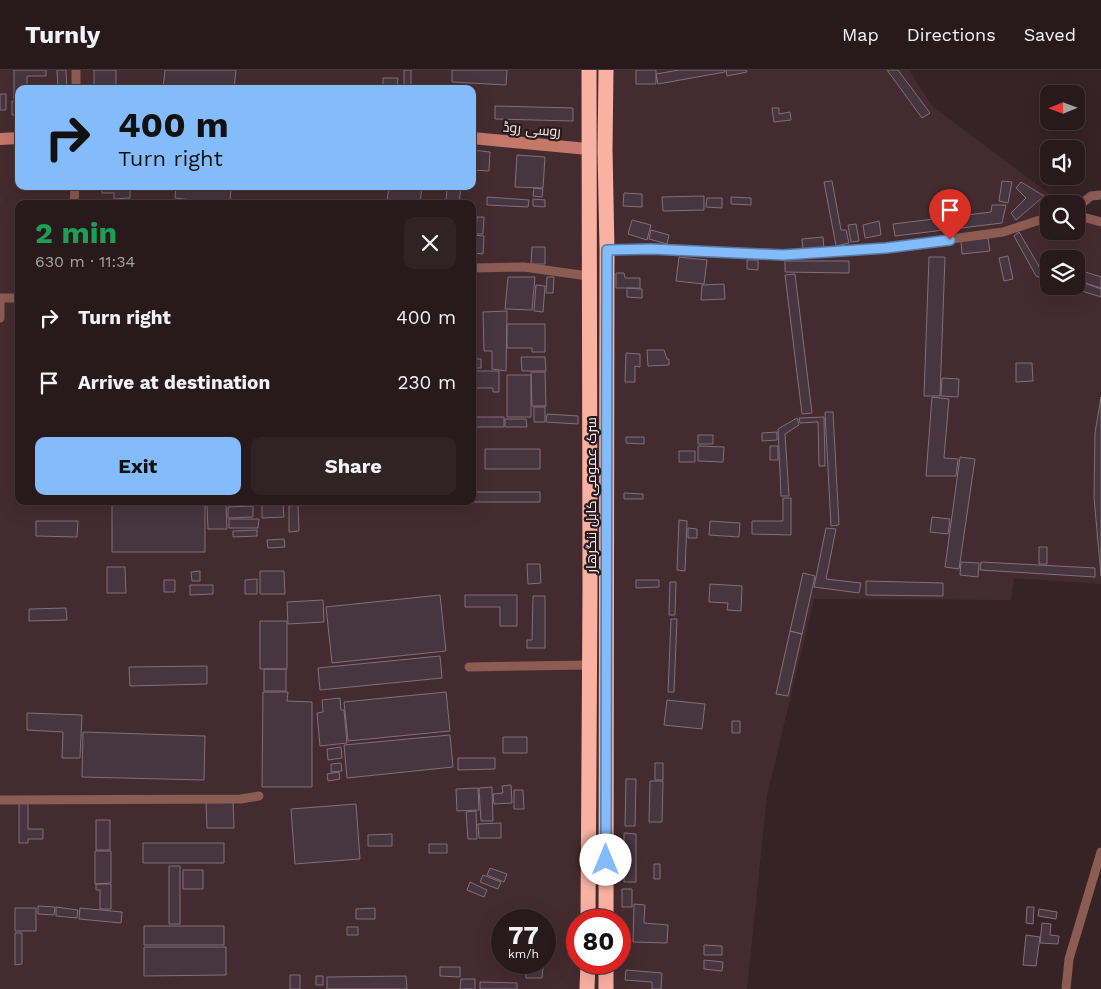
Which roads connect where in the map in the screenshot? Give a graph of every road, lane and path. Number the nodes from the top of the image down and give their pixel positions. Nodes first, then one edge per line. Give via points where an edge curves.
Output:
1 (76, 70) edge
2 (589, 70) edge
3 (606, 70) edge
4 (76, 85) edge
5 (15, 138) edge
6 (476, 138) edge
7 (0, 139) edge
8 (588, 149) junction
9 (1101, 195) edge
10 (1085, 200) edge
11 (1085, 218) edge
12 (1040, 220) edge
13 (1101, 222) edge
14 (607, 250) junction
15 (476, 268) edge
16 (588, 276) junction
17 (0, 298) edge
18 (15, 298) edge
19 (0, 318) edge
20 (589, 510) junction
21 (607, 510) junction
22 (589, 665) junction
23 (469, 667) dead end
24 (259, 796) dead end
25 (0, 800) edge
26 (1101, 852) edge
27 (588, 909) edge
28 (606, 909) edge
29 (588, 974) edge
30 (606, 974) edge
31 (587, 989) edge
32 (606, 989) edge
33 (1066, 989) edge

1 - 4 street
2 - 8 highway, سرک عمومی کابل ننگرهار
3 - 14 highway, سرک عمومی کابل ننگرهار
5 - 7 main road
6 - 8 main road, روسی روڈ
8 - 16 highway, سرک عمومی کابل ننگرهار
9 - 10 street
11 - 13 street
12 - 14 street via 1003,232 846,251 783,255
14 - 21 highway, سرک عمومی کابل ننگرهار
15 - 16 street via 524,267
16 - 20 highway, سرک عمومی کابل ننگرهار
17 - 18 street
17 - 19 street
20 - 21 highway
20 - 22 highway, سرک عمومی کابل ننگرهار
21 - 28 highway, سرک عمومی کابل ننگرهار
22 - 23 street
22 - 27 highway, سرک عمومی کابل ننگرهار
24 - 25 street via 240,799
26 - 33 street via 1069,959
29 - 31 highway
30 - 32 highway

